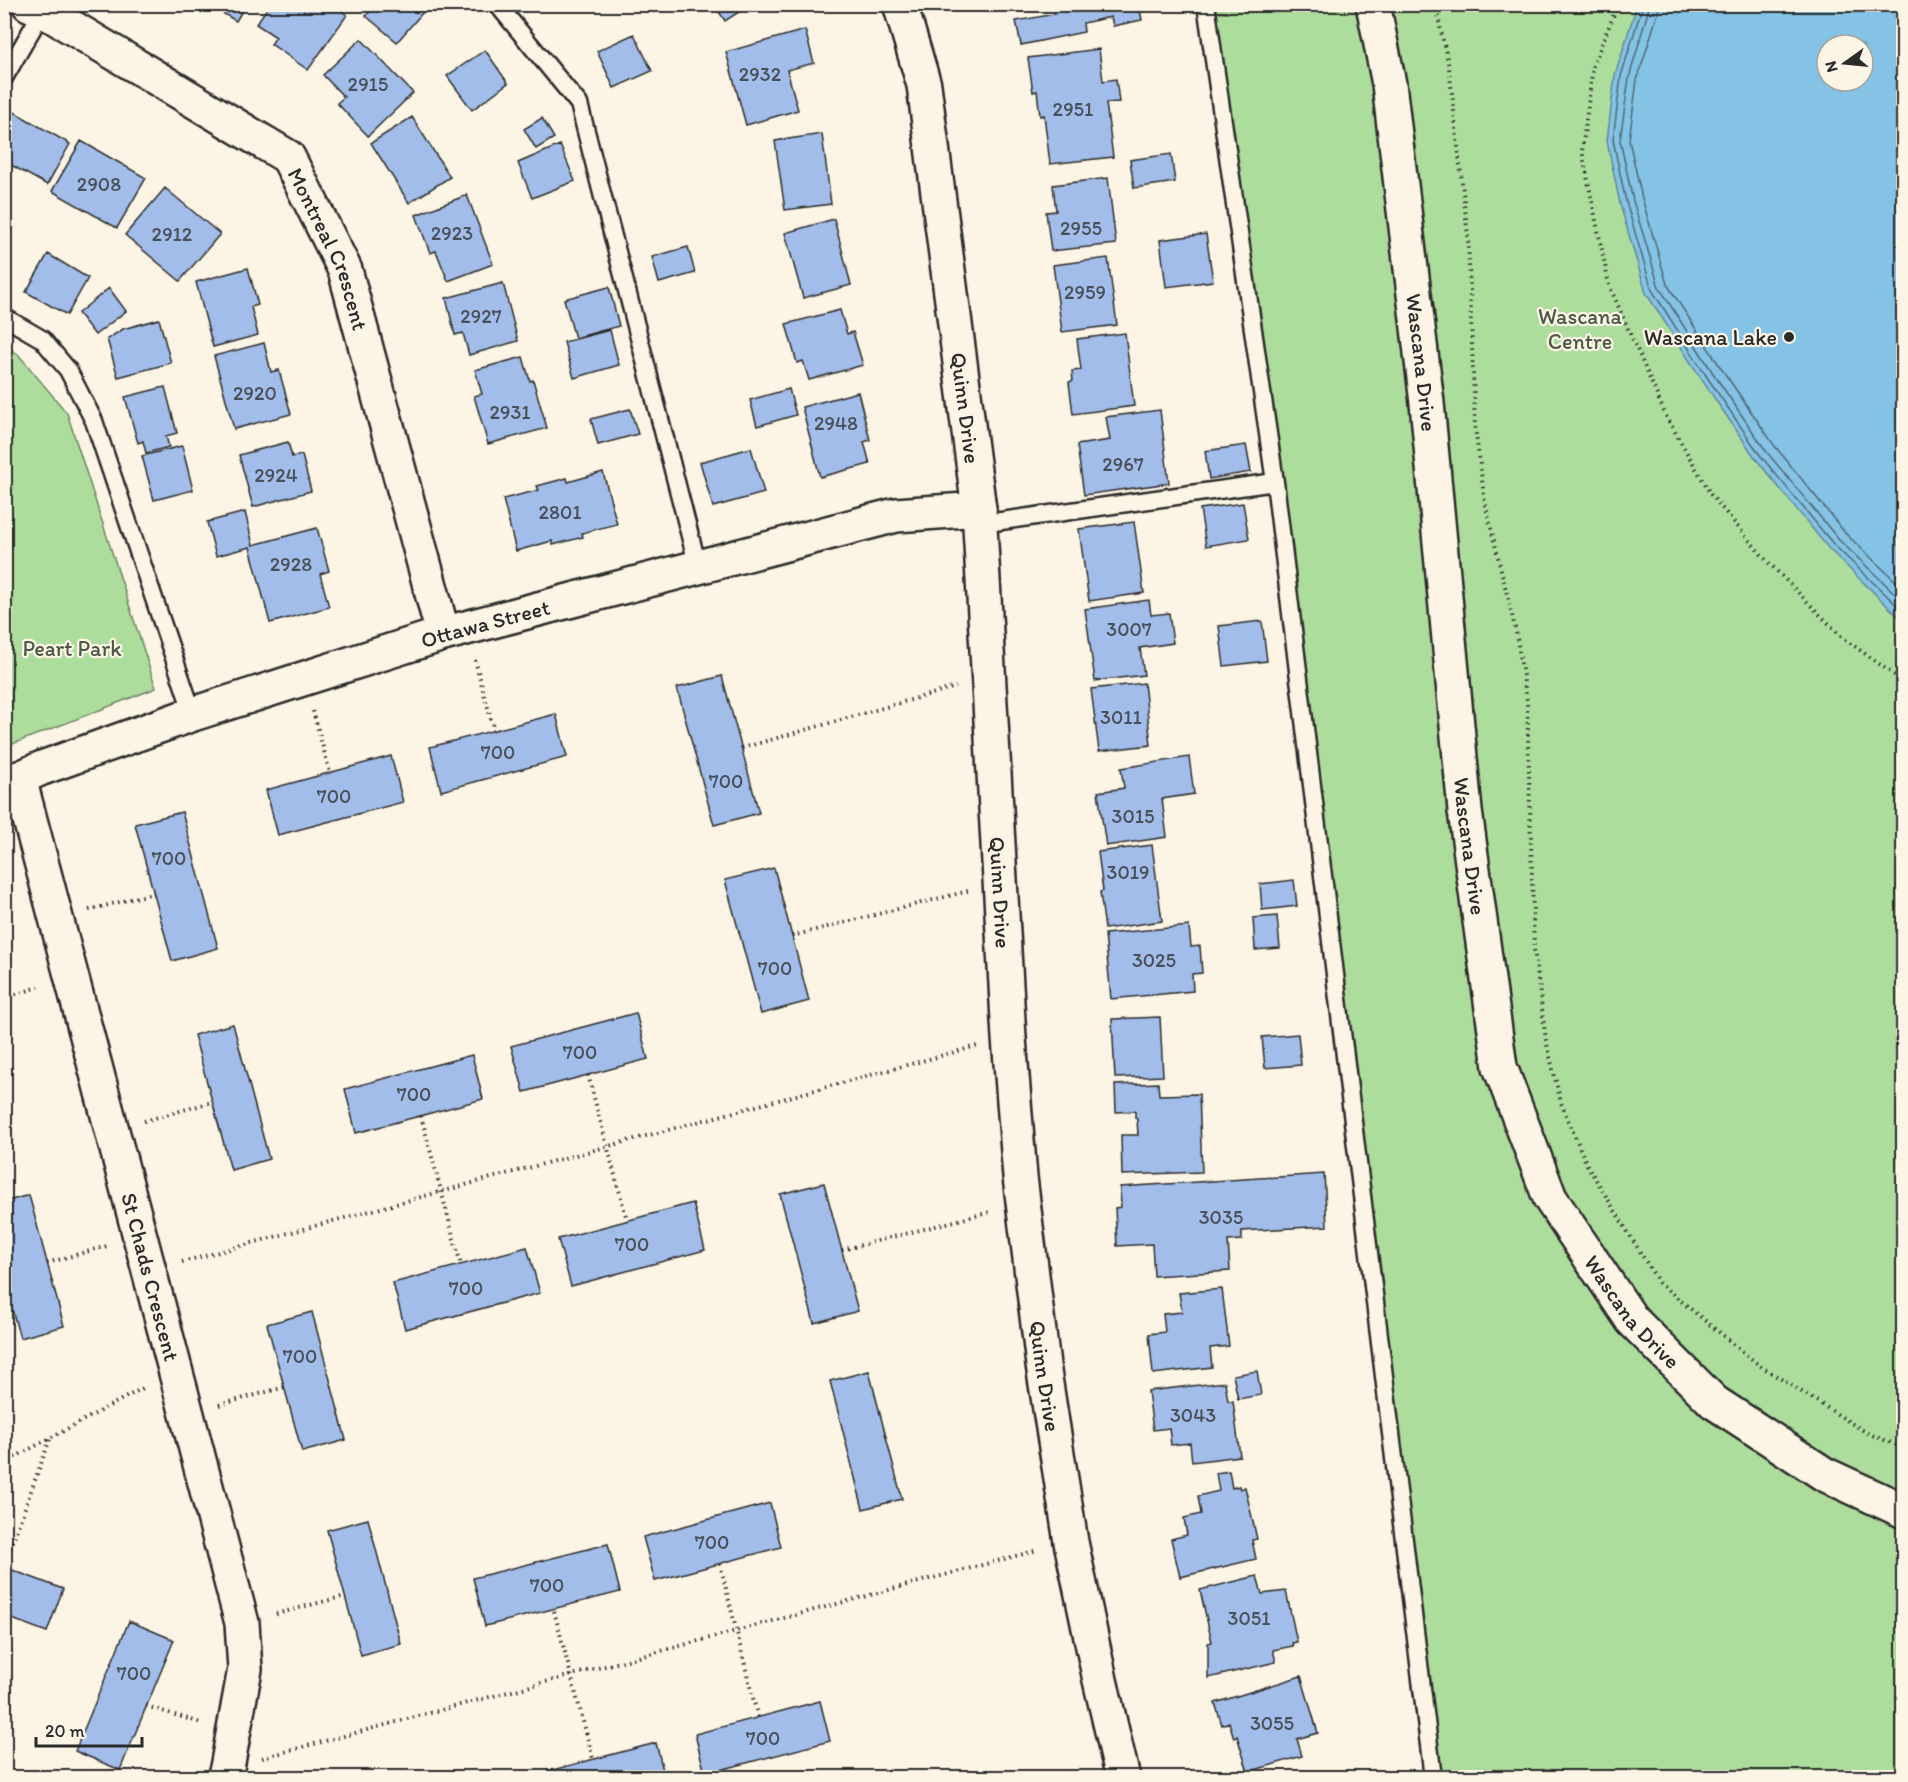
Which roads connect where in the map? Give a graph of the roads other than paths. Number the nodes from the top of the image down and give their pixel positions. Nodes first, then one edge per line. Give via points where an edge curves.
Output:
1 (497, 4) edge
2 (900, 4) edge
3 (1206, 4) edge
4 (1374, 4) edge
5 (39, 6) edge
6 (4, 78) edge
7 (4, 316) edge
8 (1275, 482) junction
9 (979, 517) junction
10 (698, 567) junction
11 (455, 631) junction
12 (193, 714) junction
13 (12, 782) edge
14 (1904, 1511) edge
15 (225, 1773) edge
16 (1123, 1778) edge
17 (1433, 1778) edge

1 - 10 lane via 579,104
2 - 9 street, Quinn Drive via 924,86
3 - 8 lane
4 - 14 street, Wascana Drive via 1389,84 1422,356 1465,811 1500,1067 1551,1198 1632,1320 1714,1402 1824,1474
5 - 6 lane
5 - 11 street, Montreal Crescent via 288,157 345,270
7 - 12 lane via 42,339 68,370 94,422
8 - 9 lane
8 - 17 lane
9 - 10 street, Ottawa Street via 896,515
9 - 16 street, Quinn Drive via 1009,1038 1023,1204 1071,1542
10 - 11 street, Ottawa Street
11 - 12 street, Ottawa Street
12 - 13 street, Ottawa Street
13 - 15 street, St Chads Crescent via 56,919 242,1623 245,1669

